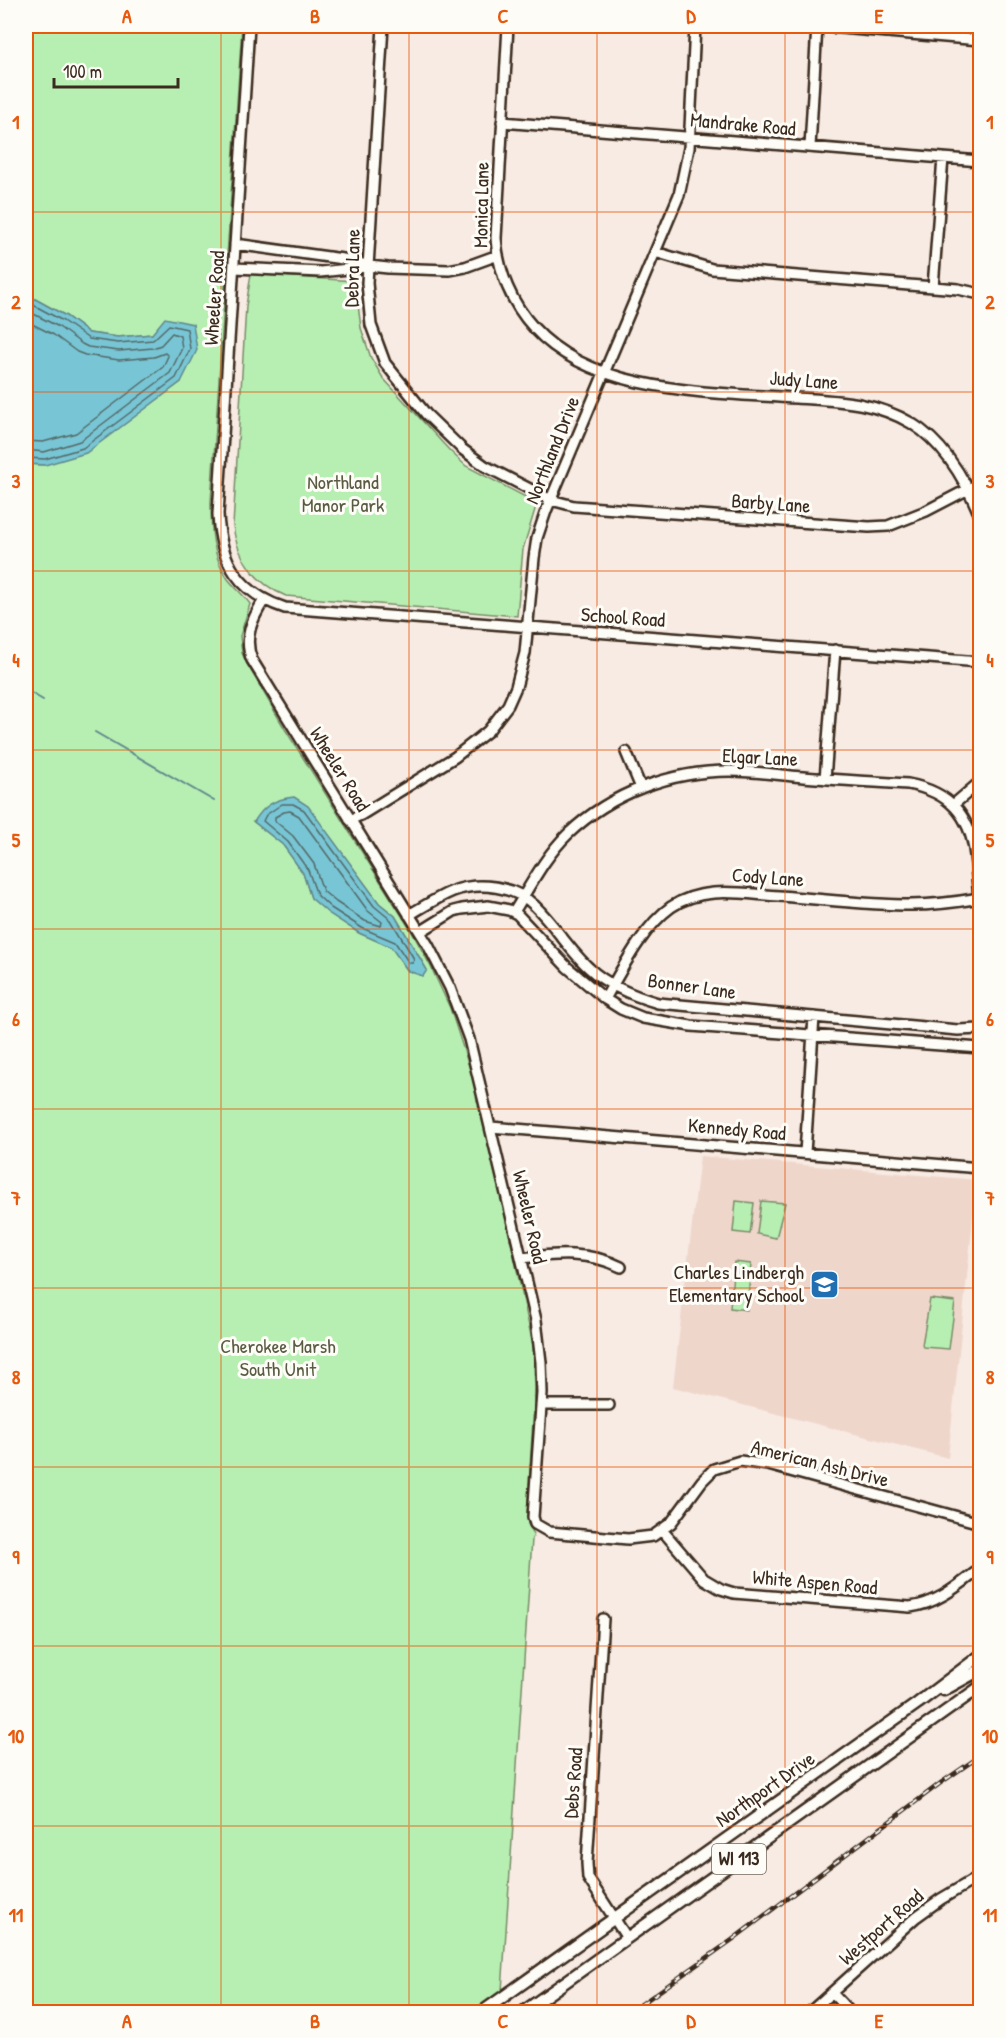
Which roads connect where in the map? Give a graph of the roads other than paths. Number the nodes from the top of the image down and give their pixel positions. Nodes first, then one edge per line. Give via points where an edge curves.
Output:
1 (249, 26) edge
2 (382, 26) edge
3 (508, 26) edge
4 (695, 26) edge
5 (817, 26) edge
6 (938, 31) edge
7 (981, 40) edge
8 (502, 122) junction
9 (690, 138) junction
10 (810, 147) junction
11 (943, 158) junction
12 (981, 161) edge
13 (235, 244) junction
14 (655, 252) junction
15 (498, 255) junction
16 (369, 266) junction
17 (234, 268) junction
18 (933, 287) junction
19 (981, 294) edge
20 (604, 372) junction
21 (981, 483) edge
22 (967, 490) junction
23 (551, 500) junction
24 (981, 516) edge
25 (264, 600) junction
26 (528, 628) junction
27 (835, 651) junction
28 (981, 662) edge
29 (626, 752) dead end
30 (825, 779) junction
31 (980, 782) edge
32 (641, 788) junction
33 (954, 805) junction
34 (350, 820) junction
35 (523, 897) junction
36 (980, 900) edge
37 (514, 912) junction
38 (409, 915) junction
39 (420, 932) junction
40 (613, 984) junction
41 (605, 999) junction
42 (814, 1017) junction
43 (981, 1029) edge
44 (814, 1034) junction
45 (981, 1048) edge
46 (491, 1127) junction
47 (805, 1153) junction
48 (981, 1168) edge
49 (522, 1258) junction
50 (621, 1267) dead end
51 (541, 1405) junction
52 (609, 1405) dead end
53 (981, 1523) edge
54 (662, 1530) junction
55 (981, 1569) edge
56 (603, 1619) dead end
57 (981, 1656) edge
58 (981, 1670) edge
59 (981, 1687) edge
60 (918, 1703) junction
61 (981, 1876) edge
62 (613, 1918) junction
63 (627, 1938) junction
64 (832, 1993) junction
65 (482, 2013) edge
66 (523, 2013) edge
67 (810, 2013) edge
68 (850, 2013) edge

1 - 13 street, Wheeler Road
2 - 16 street, Debra Lane
3 - 8 street, Monica Lane
4 - 9 street, Northland Drive
5 - 6 street
5 - 10 street
6 - 7 street
8 - 9 street, Mandrake Road
8 - 15 street, Monica Lane
9 - 10 street, Mandrake Road
9 - 14 street, Northland Drive via 679,195
10 - 11 street, Mandrake Road
11 - 12 street, Mandrake Road
11 - 18 street
13 - 16 street
13 - 17 street, Wheeler Road
14 - 18 street via 712,269
14 - 20 street, Northland Drive
15 - 16 street via 449,270
15 - 20 street, Monica Lane via 507,285 528,322 555,348
16 - 17 street via 320,272
16 - 23 street, Debra Lane via 371,325 391,372 462,449 485,466
17 - 25 street, Wheeler Road via 219,534 230,567
18 - 19 street
20 - 22 street, Judy Lane via 641,384 875,406 910,423 933,441
20 - 23 street, Northland Drive
21 - 22 street, Barby Lane
22 - 23 street, Barby Lane via 888,526 869,527 591,508
22 - 24 street, Judy Lane
23 - 26 street, Northland Drive via 537,538
25 - 26 street, School Road via 285,608
25 - 34 street, Wheeler Road via 249,631 249,652
26 - 27 street, School Road
26 - 34 street, Northland Drive via 516,687 502,715 488,731 455,757
27 - 28 street, School Road
27 - 30 street
29 - 32 street
30 - 32 street, Elgar Lane via 715,772 656,781
30 - 33 street, Elgar Lane via 908,784 927,788
31 - 33 street
32 - 35 street, Elgar Lane via 604,807 568,834
33 - 36 street, Elgar Lane via 970,829
34 - 38 street, Wheeler Road
35 - 37 street, Elgar Lane
35 - 38 street, Bonner Lane via 504,889 471,887 454,890
35 - 40 street, Bonner Lane via 535,905 590,969
36 - 40 street, Cody Lane via 911,905 736,892 706,894 678,903 659,917
37 - 39 street via 488,906 462,909
37 - 41 street, Bonner Lane via 567,968
38 - 39 street, Wheeler Road
39 - 46 street, Wheeler Road via 462,1017
40 - 41 street, Cody Lane
40 - 42 street, Bonner Lane via 633,996 672,1006
41 - 44 street, Bonner Lane via 621,1009 660,1022
42 - 43 street, Bonner Lane
42 - 44 street
44 - 45 street, Bonner Lane
44 - 47 street
46 - 47 street, Kennedy Road
46 - 49 street, Wheeler Road
47 - 48 street, Kennedy Road
49 - 50 street via 590,1257
49 - 51 street, Wheeler Road via 540,1346
51 - 52 street
51 - 54 street, Wheeler Road via 533,1517 538,1527 549,1532 628,1539 653,1536
53 - 54 street, American Ash Drive via 768,1465 740,1461 714,1469
54 - 55 street, White Aspen Road via 704,1579 734,1593 765,1597 910,1607 932,1602
56 - 62 street, Debs Road via 587,1863 588,1878
57 - 60 main road, Northport Drive / WI 113
58 - 60 main road
59 - 63 main road, WI 113
60 - 62 main road, Northport Drive / WI 113
61 - 64 street, Westport Road via 916,1917
62 - 63 street, Debs Road
62 - 65 main road, Northport Drive / WI 113
63 - 66 main road, WI 113
64 - 67 street, Westport Road
64 - 68 street

